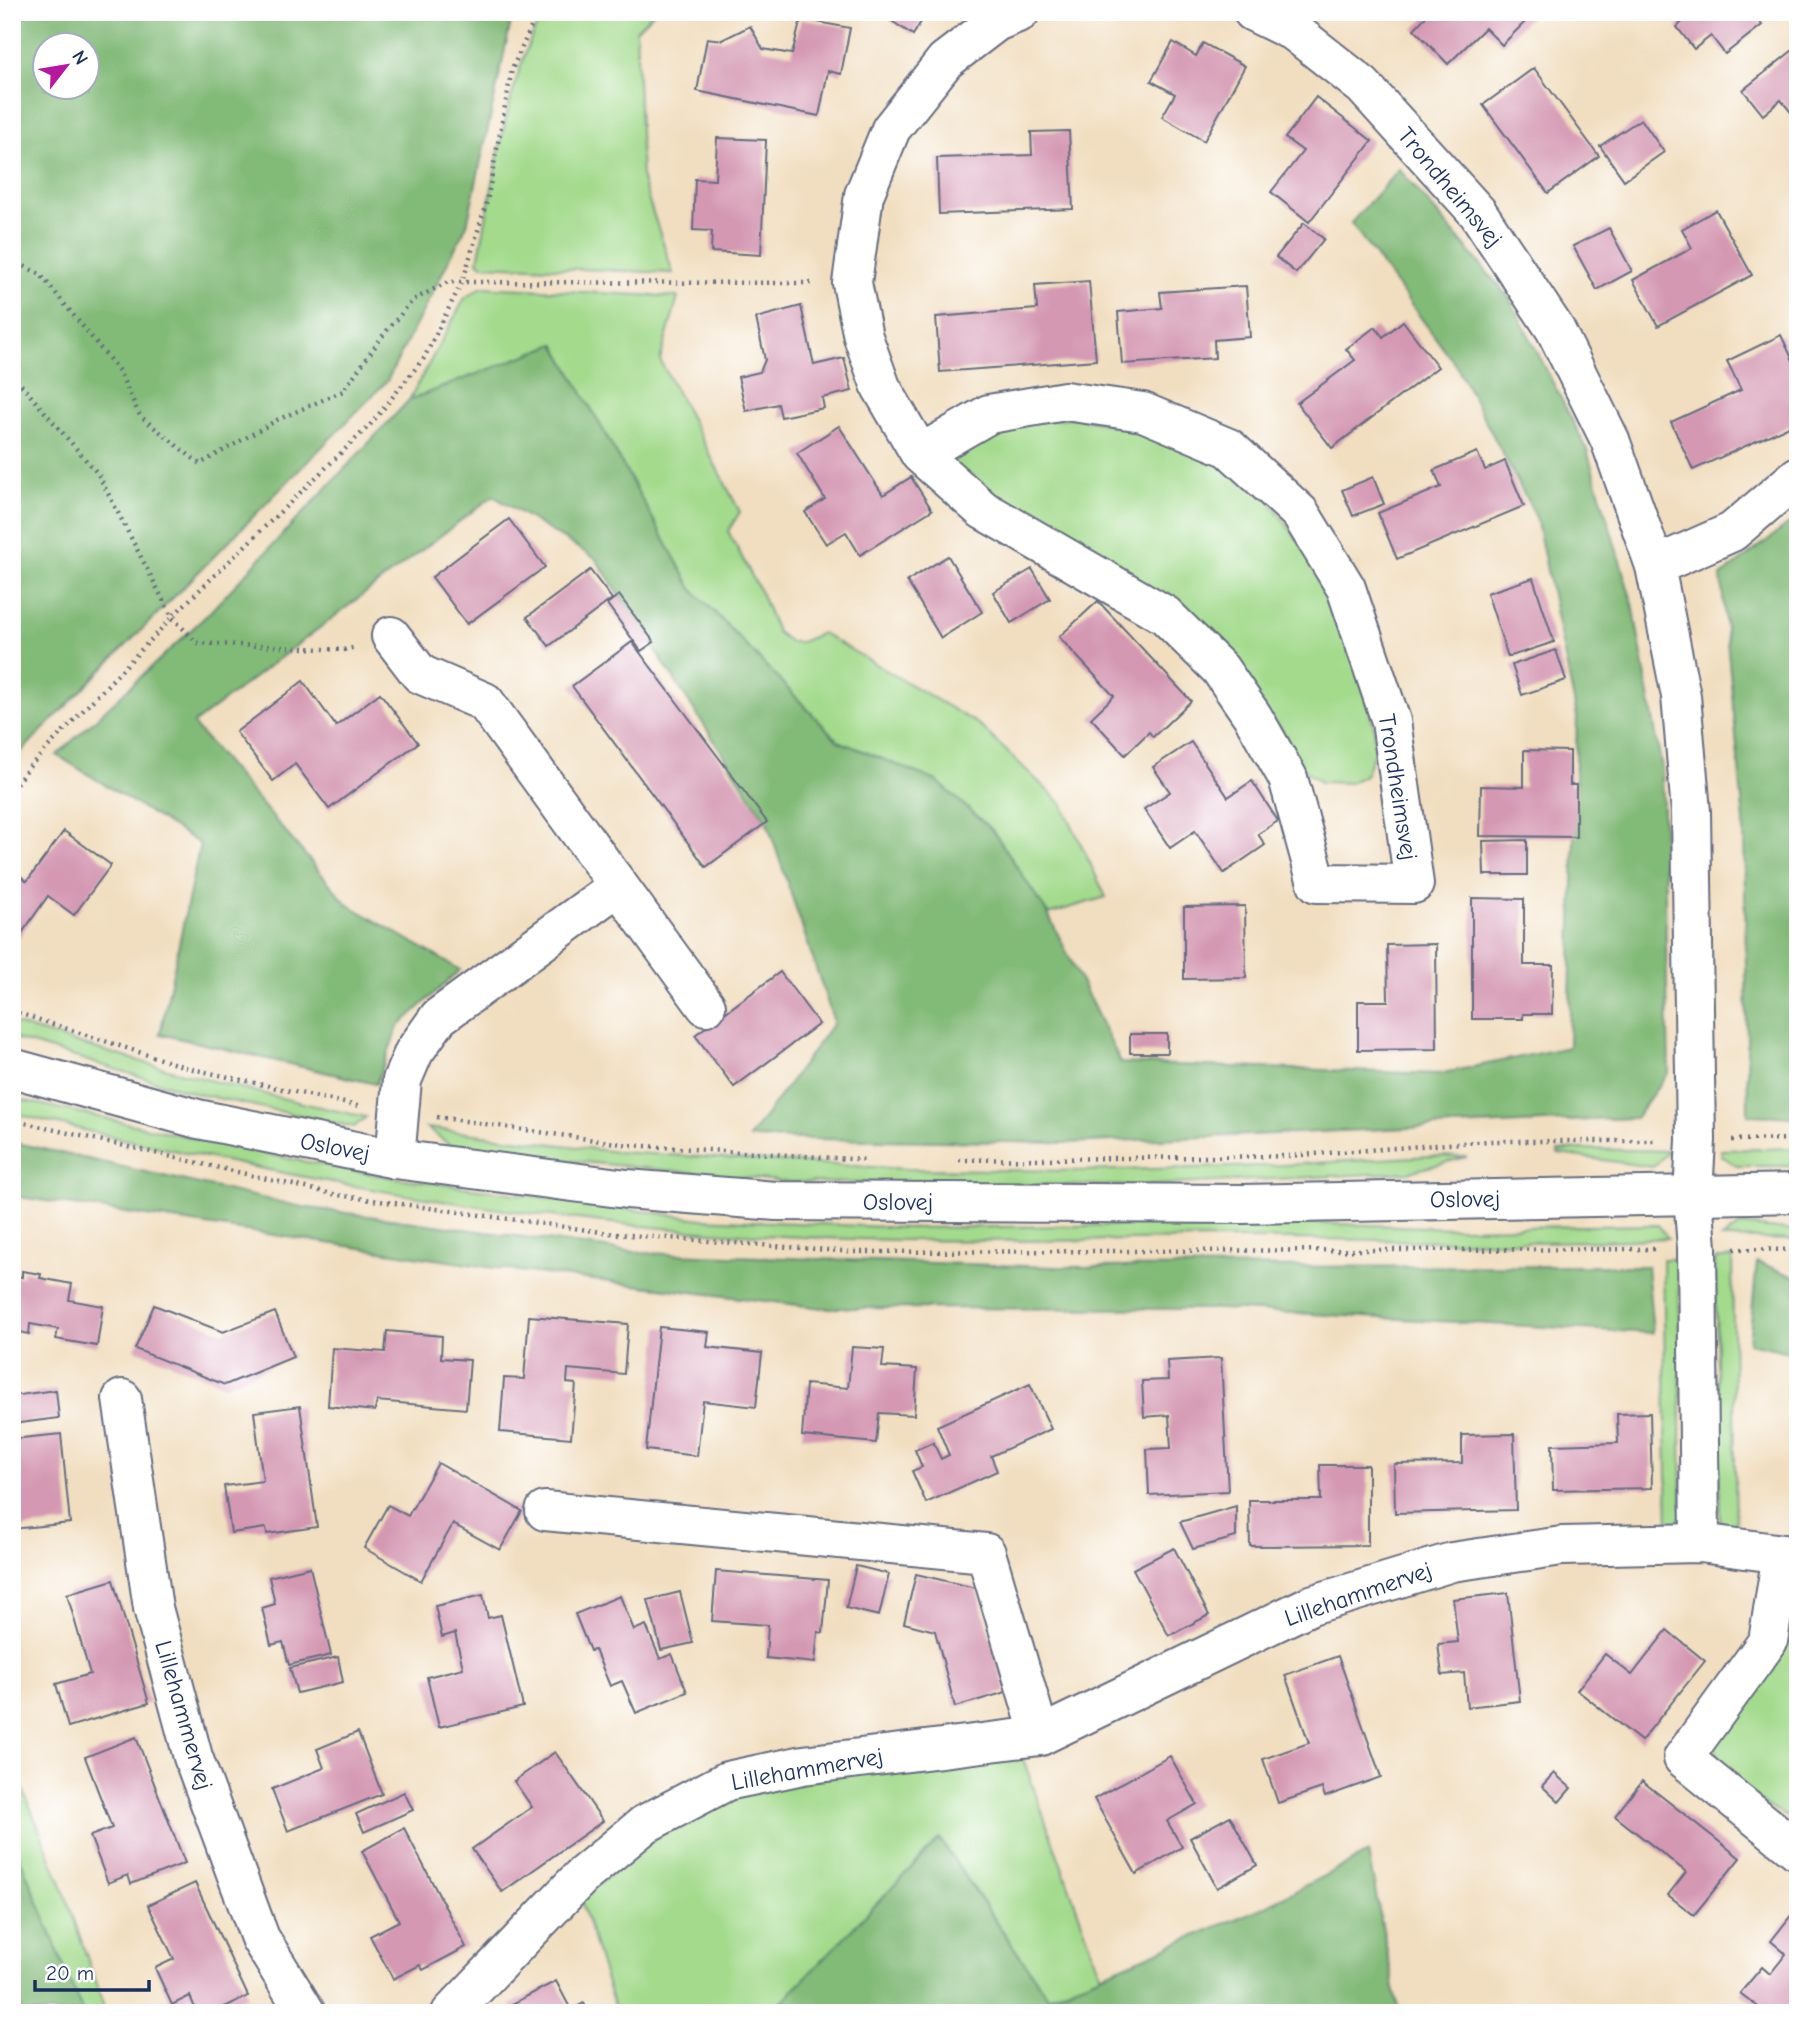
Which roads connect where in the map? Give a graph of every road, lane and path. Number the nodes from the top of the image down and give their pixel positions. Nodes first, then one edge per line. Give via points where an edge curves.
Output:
1 (538, 12) edge
2 (1020, 12) edge
3 (1253, 12) edge
4 (12, 260) edge
5 (463, 280) junction
6 (852, 284) junction
7 (12, 374) edge
8 (920, 454) junction
9 (1798, 476) edge
10 (1655, 566) junction
11 (172, 617) junction
12 (391, 636) joint
13 (12, 789) edge
14 (618, 886) junction
15 (706, 1006) dead end
16 (12, 1011) edge
17 (12, 1068) edge
18 (399, 1112) junction
19 (1798, 1139) edge
20 (1696, 1140) junction
21 (395, 1159) junction
22 (876, 1160) dead end
23 (958, 1160) dead end
24 (1798, 1194) edge
25 (1693, 1195) junction
26 (122, 1398) dead end
27 (545, 1511) dead end
28 (1700, 1543) junction
29 (1790, 1555) edge
30 (1040, 1736) junction
31 (1798, 1851) edge
32 (306, 2013) edge
33 (451, 2013) edge

1 - 5 path via 512,69 487,201
2 - 6 street, Trondheimsvej via 996,22 945,61 891,129 864,195
3 - 10 street, Trondheimsvej via 1296,33 1363,86 1478,213 1555,329 1610,440
4 - 5 path via 40,274 119,371 140,416 201,464 278,420 343,391 413,300 448,282
5 - 6 path
5 - 11 path via 424,358 370,425
6 - 8 street, Trondheimsvej via 863,337 881,387
7 - 11 path via 99,474
8 - 8 street, Trondheimsvej via 983,510 1165,615 1220,669 1288,778 1317,883 1414,884 1391,721 1346,588 1300,513 1229,448 1143,412 1065,401 989,414
9 - 10 street via 1732,532
10 - 20 street, Trondheimsvej via 1681,696 1690,812
11 - 12 path via 197,643 344,650
11 - 13 path
12 - 14 street via 420,674 485,702
14 - 15 street
14 - 18 street via 439,1017 414,1052 402,1080
16 - 18 path via 188,1068 348,1105
17 - 21 street, Oslovej via 198,1119
18 - 21 street
18 - 22 path via 629,1145
19 - 20 path
20 - 23 path via 1489,1141 1287,1156
20 - 25 street, Trondheimsvej
21 - 25 street, Oslovej via 627,1189 776,1201 1243,1204
24 - 25 street, Oslovej
25 - 28 street
26 - 32 street, Lillehammervej via 153,1608 193,1756 260,1938
27 - 30 street via 986,1553
28 - 29 street, Lillehammervej
28 - 30 street, Lillehammervej via 1562,1546 1452,1562 1311,1605
29 - 31 street, Lillehammervej via 1768,1640 1683,1758
30 - 33 street, Lillehammervej via 803,1765 727,1780 645,1824 582,1875

